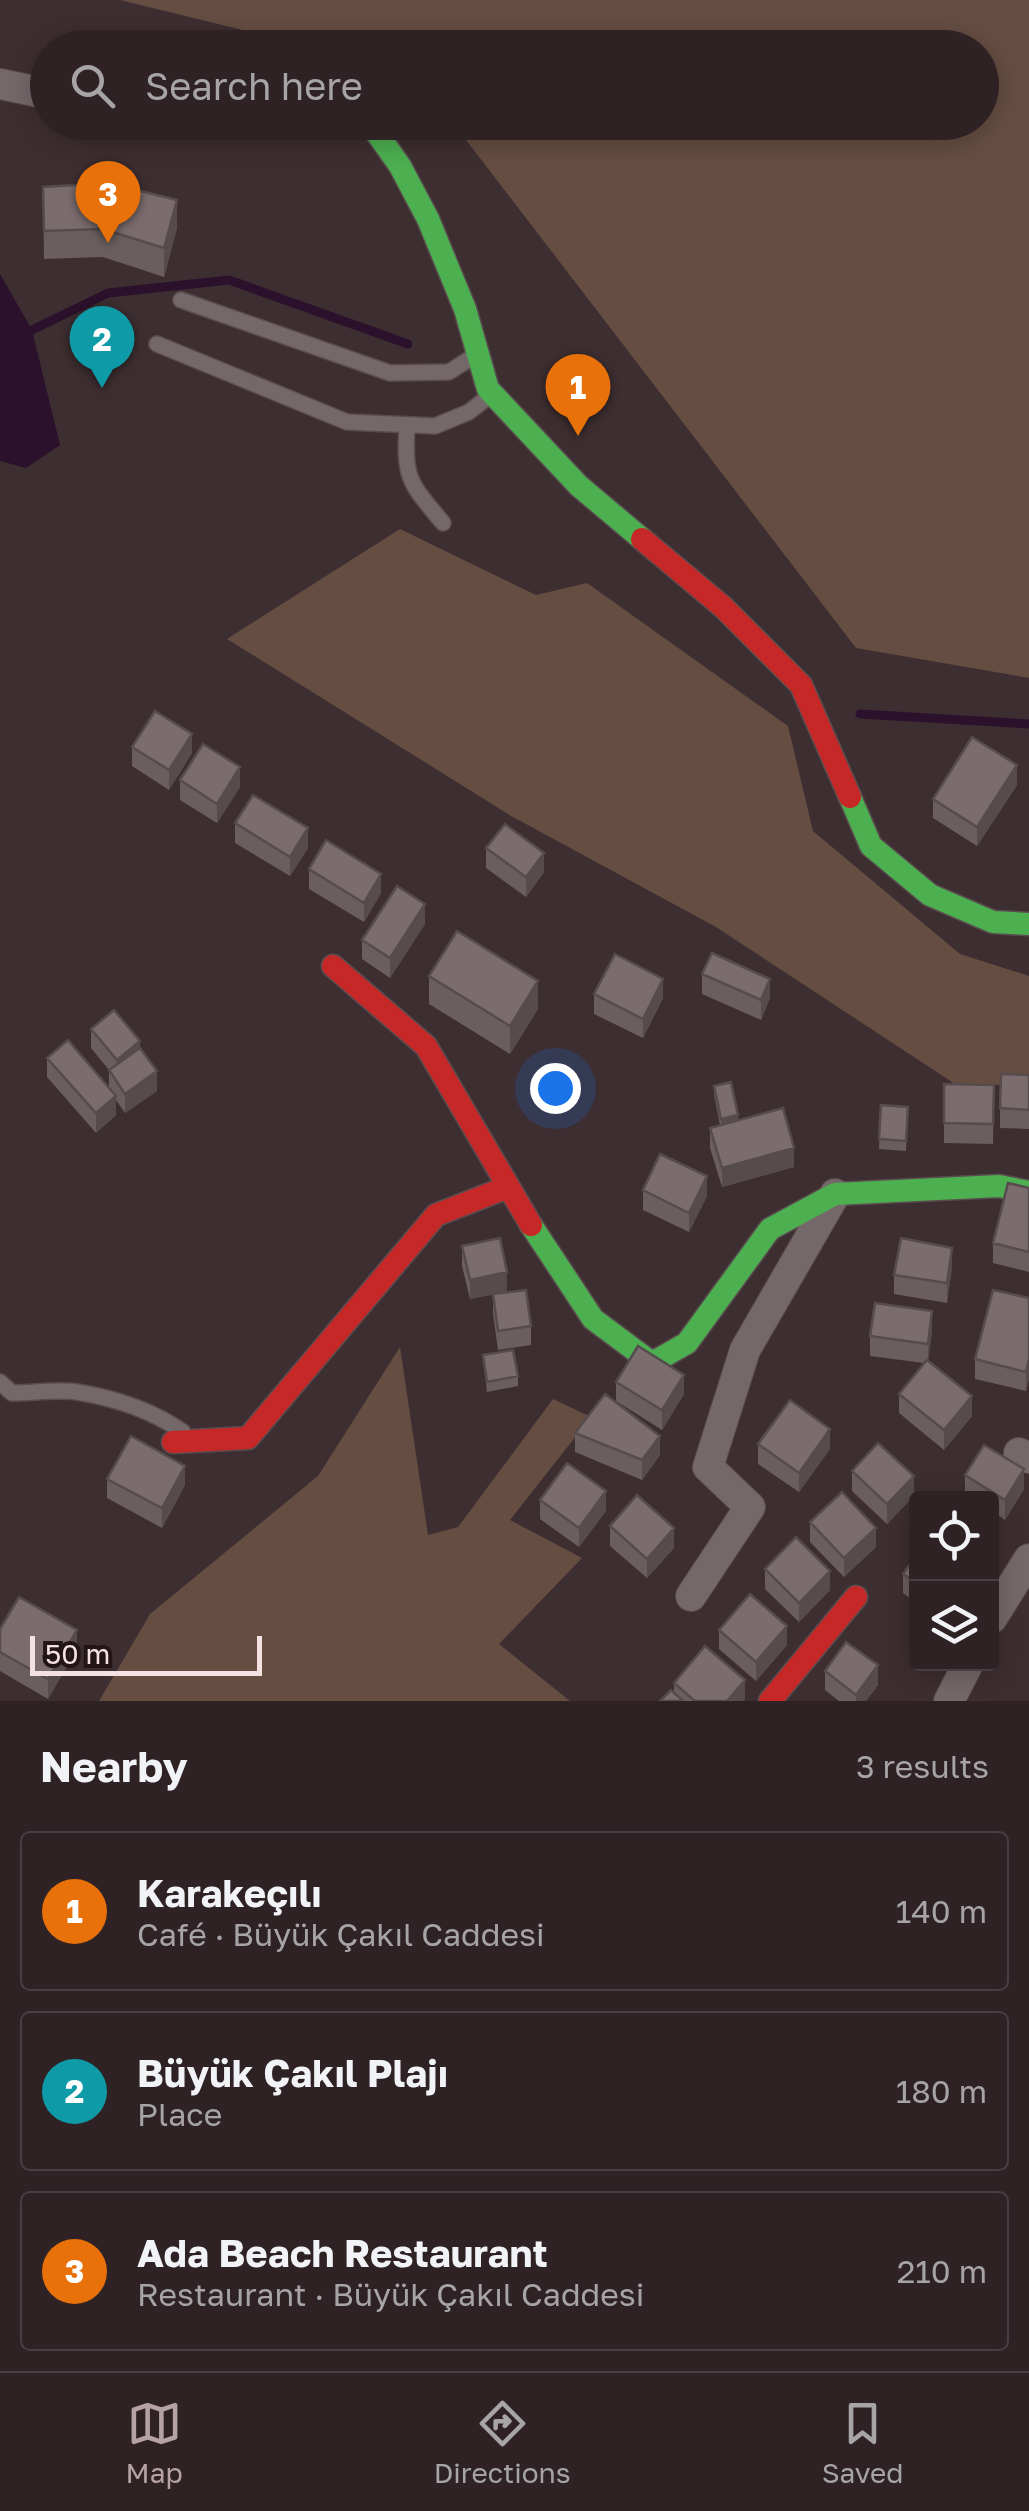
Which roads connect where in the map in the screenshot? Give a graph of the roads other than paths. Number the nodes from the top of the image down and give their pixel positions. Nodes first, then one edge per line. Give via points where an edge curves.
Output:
1 (0, 84) edge
2 (30, 90) edge
3 (382, 140) edge
4 (181, 300) dead end
5 (156, 344) dead end
6 (478, 354) junction
7 (492, 394) junction
8 (407, 425) junction
9 (443, 523) dead end
10 (1029, 924) edge
11 (333, 966) dead end
12 (508, 1187) junction
13 (1029, 1192) edge
14 (834, 1194) junction
15 (0, 1382) edge
16 (184, 1441) joint
17 (1029, 1559) edge
18 (691, 1596) dead end
19 (856, 1598) dead end
20 (999, 1607) edge
21 (964, 1671) edge
22 (770, 1701) edge
23 (949, 1701) edge

1 - 2 street
3 - 6 street via 428,219
4 - 6 lane via 390,373 450,372
5 - 8 lane via 347,422
6 - 7 street
7 - 8 lane via 435,426
7 - 10 street via 578,486 723,607 801,685 871,846 930,895 993,922
8 - 9 lane via 412,485
11 - 12 street via 426,1046
12 - 14 street via 593,1319 652,1363 686,1343 770,1229
12 - 16 street via 436,1215 248,1438
13 - 14 street via 999,1186
14 - 18 street via 745,1350 708,1468 750,1507
15 - 16 lane via 12,1393 75,1392 138,1409 163,1418
17 - 20 street
19 - 22 street
21 - 23 street

